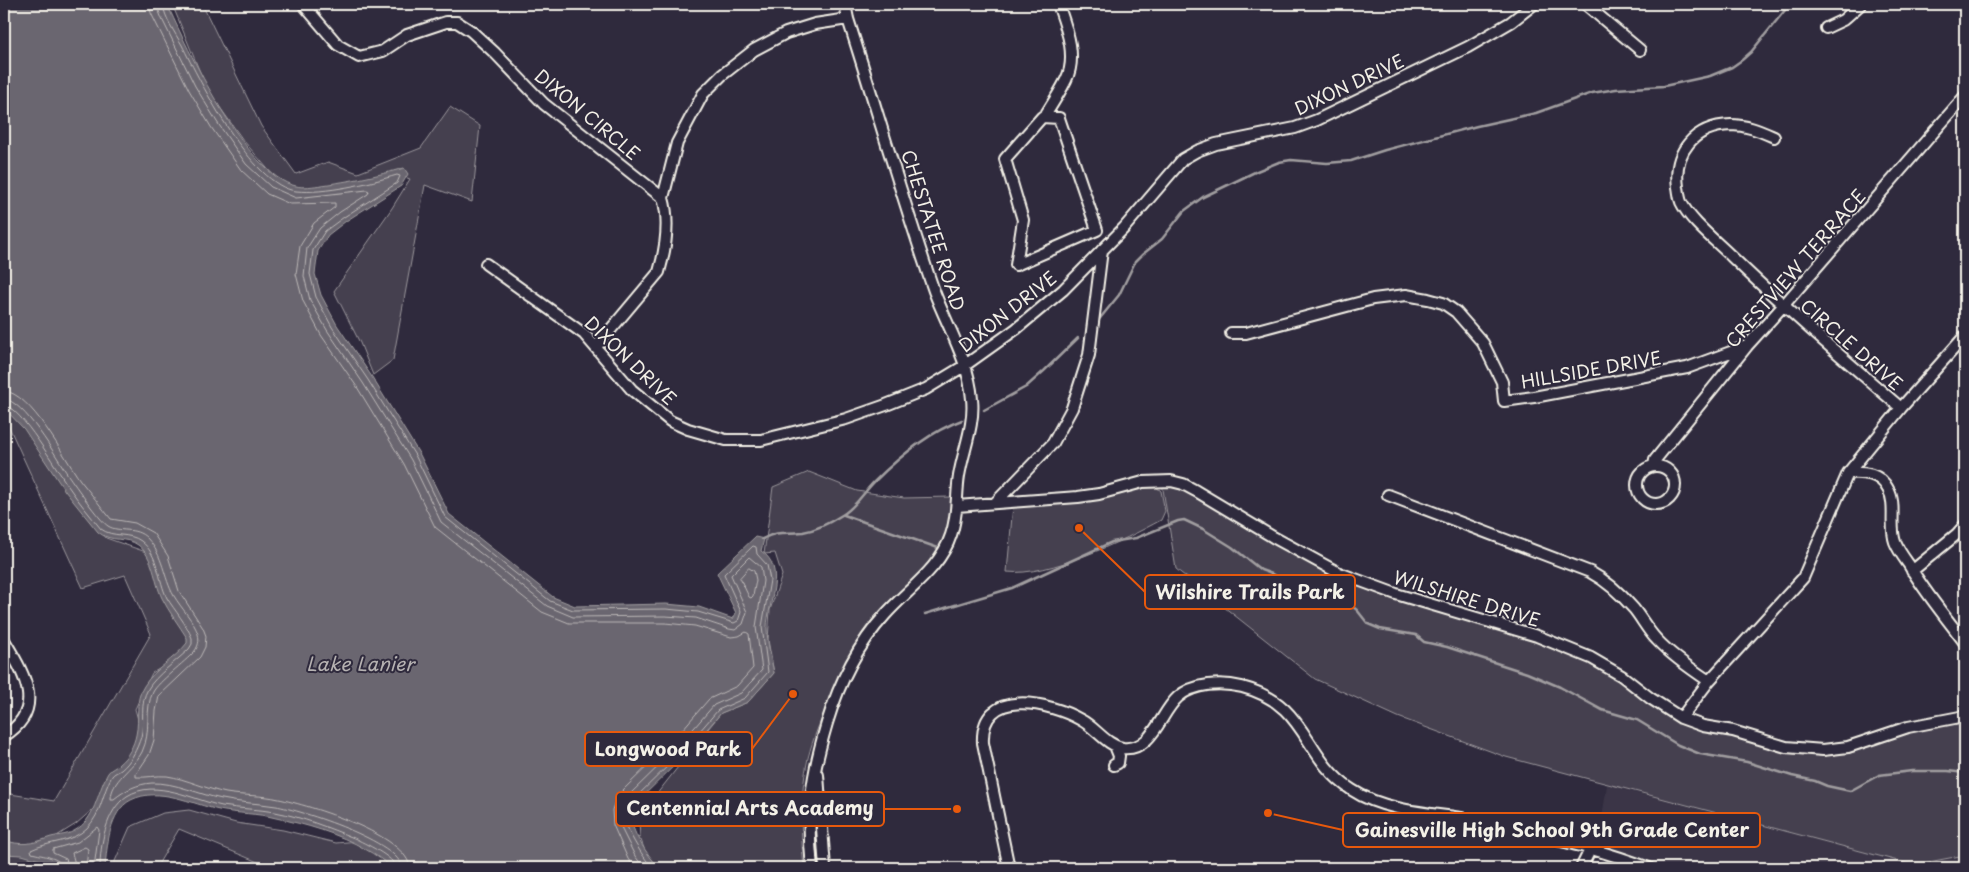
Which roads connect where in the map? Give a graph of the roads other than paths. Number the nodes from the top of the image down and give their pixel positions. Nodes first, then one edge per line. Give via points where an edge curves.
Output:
1 (303, 4) edge
2 (845, 4) edge
3 (1058, 4) edge
4 (1534, 4) edge
5 (1585, 4) edge
6 (1861, 4) edge
7 (848, 20) junction
8 (1826, 28) dead end
9 (1640, 50) dead end
10 (1965, 96) edge
11 (1042, 117) junction
12 (1774, 137) dead end
13 (663, 198) junction
14 (1102, 250) junction
15 (486, 264) dead end
16 (1784, 306) junction
17 (1231, 333) dead end
18 (1965, 336) edge
19 (1747, 346) junction
20 (596, 347) junction
21 (964, 366) junction
22 (1902, 408) junction
23 (1654, 465) dead end
24 (1848, 473) junction
25 (1388, 495) dead end
26 (995, 503) junction
27 (957, 506) junction
28 (1965, 525) edge
29 (1912, 571) junction
30 (4, 640) edge
31 (1965, 643) edge
32 (1709, 681) junction
33 (1965, 716) edge
34 (1681, 718) junction
35 (4, 736) edge
36 (1115, 746) junction
37 (818, 754) junction
38 (1114, 765) dead end
39 (1591, 848) junction
40 (812, 868) edge
41 (825, 868) edge
42 (1009, 868) edge
43 (1581, 868) edge
44 (1648, 868) edge

1 - 13 street, DIXON CIRCLE via 338,45 359,57 383,51 406,36 446,22 458,22 495,53 544,104
2 - 7 street, CHESTATEE ROAD
3 - 11 street via 1070,44 1071,63 1067,79
4 - 14 street, DIXON DRIVE via 1511,22 1468,47 1317,120 1196,151 1170,173
5 - 9 street
6 - 8 street via 1843,20
7 - 13 street via 815,24 786,33 754,50 722,75 703,94 677,143
7 - 21 street, CHESTATEE ROAD via 935,292
10 - 16 street, CRESTVIEW TERRACE
11 - 11 street via 1005,159 1023,220 1016,264 1097,230 1058,118
12 - 16 street, CIRCLE DRIVE via 1750,127 1730,125 1699,134 1680,155 1677,182 1686,211
13 - 20 street via 668,219 659,272
14 - 21 street, DIXON DRIVE via 1063,290
14 - 26 street via 1089,354 1072,408 1052,443
15 - 20 street, DIXON DRIVE via 584,334
16 - 19 street, CRESTVIEW TERRACE
16 - 22 street, CIRCLE DRIVE
17 - 19 street, HILLSIDE DRIVE via 1246,333 1373,299 1406,295 1428,299 1443,303 1456,312 1483,343 1502,382 1504,401 1687,368
18 - 22 street
19 - 23 street, CRESTVIEW TERRACE
20 - 21 street, DIXON DRIVE via 632,390 661,415 688,429 726,440 761,440 846,419 926,389
21 - 27 street, CHESTATEE ROAD via 969,376 973,407 959,476
22 - 24 street
24 - 29 street via 1866,472 1879,478 1888,488 1895,542
24 - 32 street via 1803,578
25 - 32 street via 1601,578 1634,609 1659,642
26 - 27 street, WILSHIRE DRIVE
26 - 34 street, WILSHIRE DRIVE via 1078,497 1157,480 1183,484 1338,573 1396,594 1537,636 1591,658
27 - 37 street, CHESTATEE ROAD via 945,551 870,632 849,664 839,685
28 - 29 street
29 - 31 street
30 - 35 street via 24,674 29,692 23,720
32 - 34 street
33 - 34 street, WILSHIRE DRIVE via 1908,727 1848,747 1823,750 1786,746
36 - 38 street via 1119,756
36 - 39 street via 1134,748 1143,743 1173,702 1188,690 1214,685 1242,688 1262,695 1290,713 1325,766 1337,779 1362,796 1424,814 1463,818
36 - 42 street via 1086,722 1055,708 1011,704 994,712 983,730 984,743
37 - 40 street via 809,822
37 - 41 street
39 - 43 street
39 - 44 street

